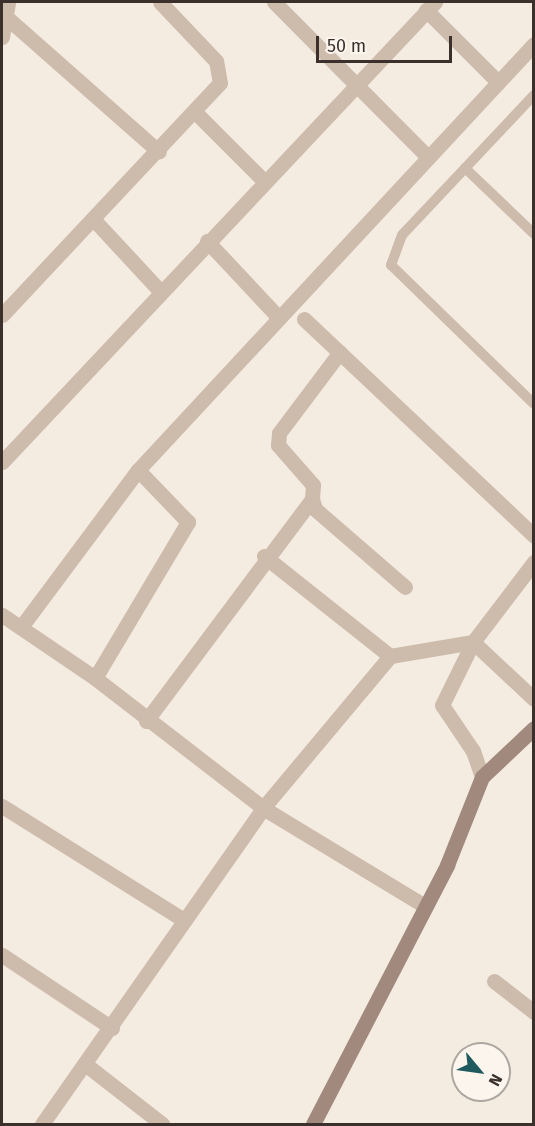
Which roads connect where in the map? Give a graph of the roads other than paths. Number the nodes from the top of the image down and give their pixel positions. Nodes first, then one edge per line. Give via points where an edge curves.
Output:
1 (274, 2) edge
2 (165, 3) edge
3 (431, 6) edge
4 (7, 9) edge
5 (2, 38) edge
6 (534, 44) edge
7 (498, 82) junction
8 (355, 84) junction
9 (534, 95) edge
10 (195, 112) junction
11 (159, 152) junction
12 (428, 157) junction
13 (465, 168) junction
14 (264, 181) junction
15 (95, 221) junction
16 (534, 234) edge
17 (207, 241) junction
18 (161, 292) junction
19 (2, 315) edge
20 (279, 318) junction
21 (304, 319) dead end
22 (340, 352) junction
23 (534, 404) edge
24 (2, 462) edge
25 (138, 470) junction
26 (312, 500) junction
27 (534, 536) edge
28 (264, 556) junction
29 (534, 562) edge
30 (405, 587) dead end
31 (2, 615) edge
32 (21, 627) junction
33 (473, 642) junction
34 (390, 656) junction
35 (95, 678) junction
36 (534, 699) edge
37 (146, 721) junction
38 (534, 728) edge
39 (482, 777) junction
40 (2, 806) edge
41 (263, 808) junction
42 (425, 906) junction
43 (182, 919) junction
44 (2, 955) edge
45 (494, 981) dead end
46 (534, 1012) edge
47 (112, 1028) junction
48 (86, 1064) junction
49 (319, 1122) edge
50 (42, 1125) edge
51 (162, 1125) edge

1 - 8 street
2 - 10 street via 221,71 220,83
3 - 7 street
3 - 8 street
4 - 5 street
4 - 11 street
6 - 7 street
7 - 12 street
8 - 12 street
8 - 14 street
9 - 13 lane
10 - 11 street
10 - 14 street
11 - 15 street
12 - 20 street
13 - 16 lane
13 - 23 lane via 402,235 391,265
14 - 17 street
15 - 18 street
15 - 19 street
17 - 18 street
17 - 20 street
18 - 24 street
20 - 25 street
21 - 22 street
22 - 26 street via 279,433 278,445 313,485
22 - 27 street
25 - 32 street
25 - 35 street via 188,522
26 - 28 street
26 - 30 street
28 - 34 street
28 - 37 street
29 - 33 street
31 - 32 street
32 - 35 street
33 - 34 street
33 - 36 street
33 - 39 street via 442,705 473,751
34 - 41 street
35 - 37 street
37 - 41 street
38 - 39 street
39 - 42 street
40 - 43 street
41 - 42 street
41 - 43 street
42 - 49 street
43 - 47 street
44 - 47 street
45 - 46 street
47 - 48 street
48 - 50 street
48 - 51 street

